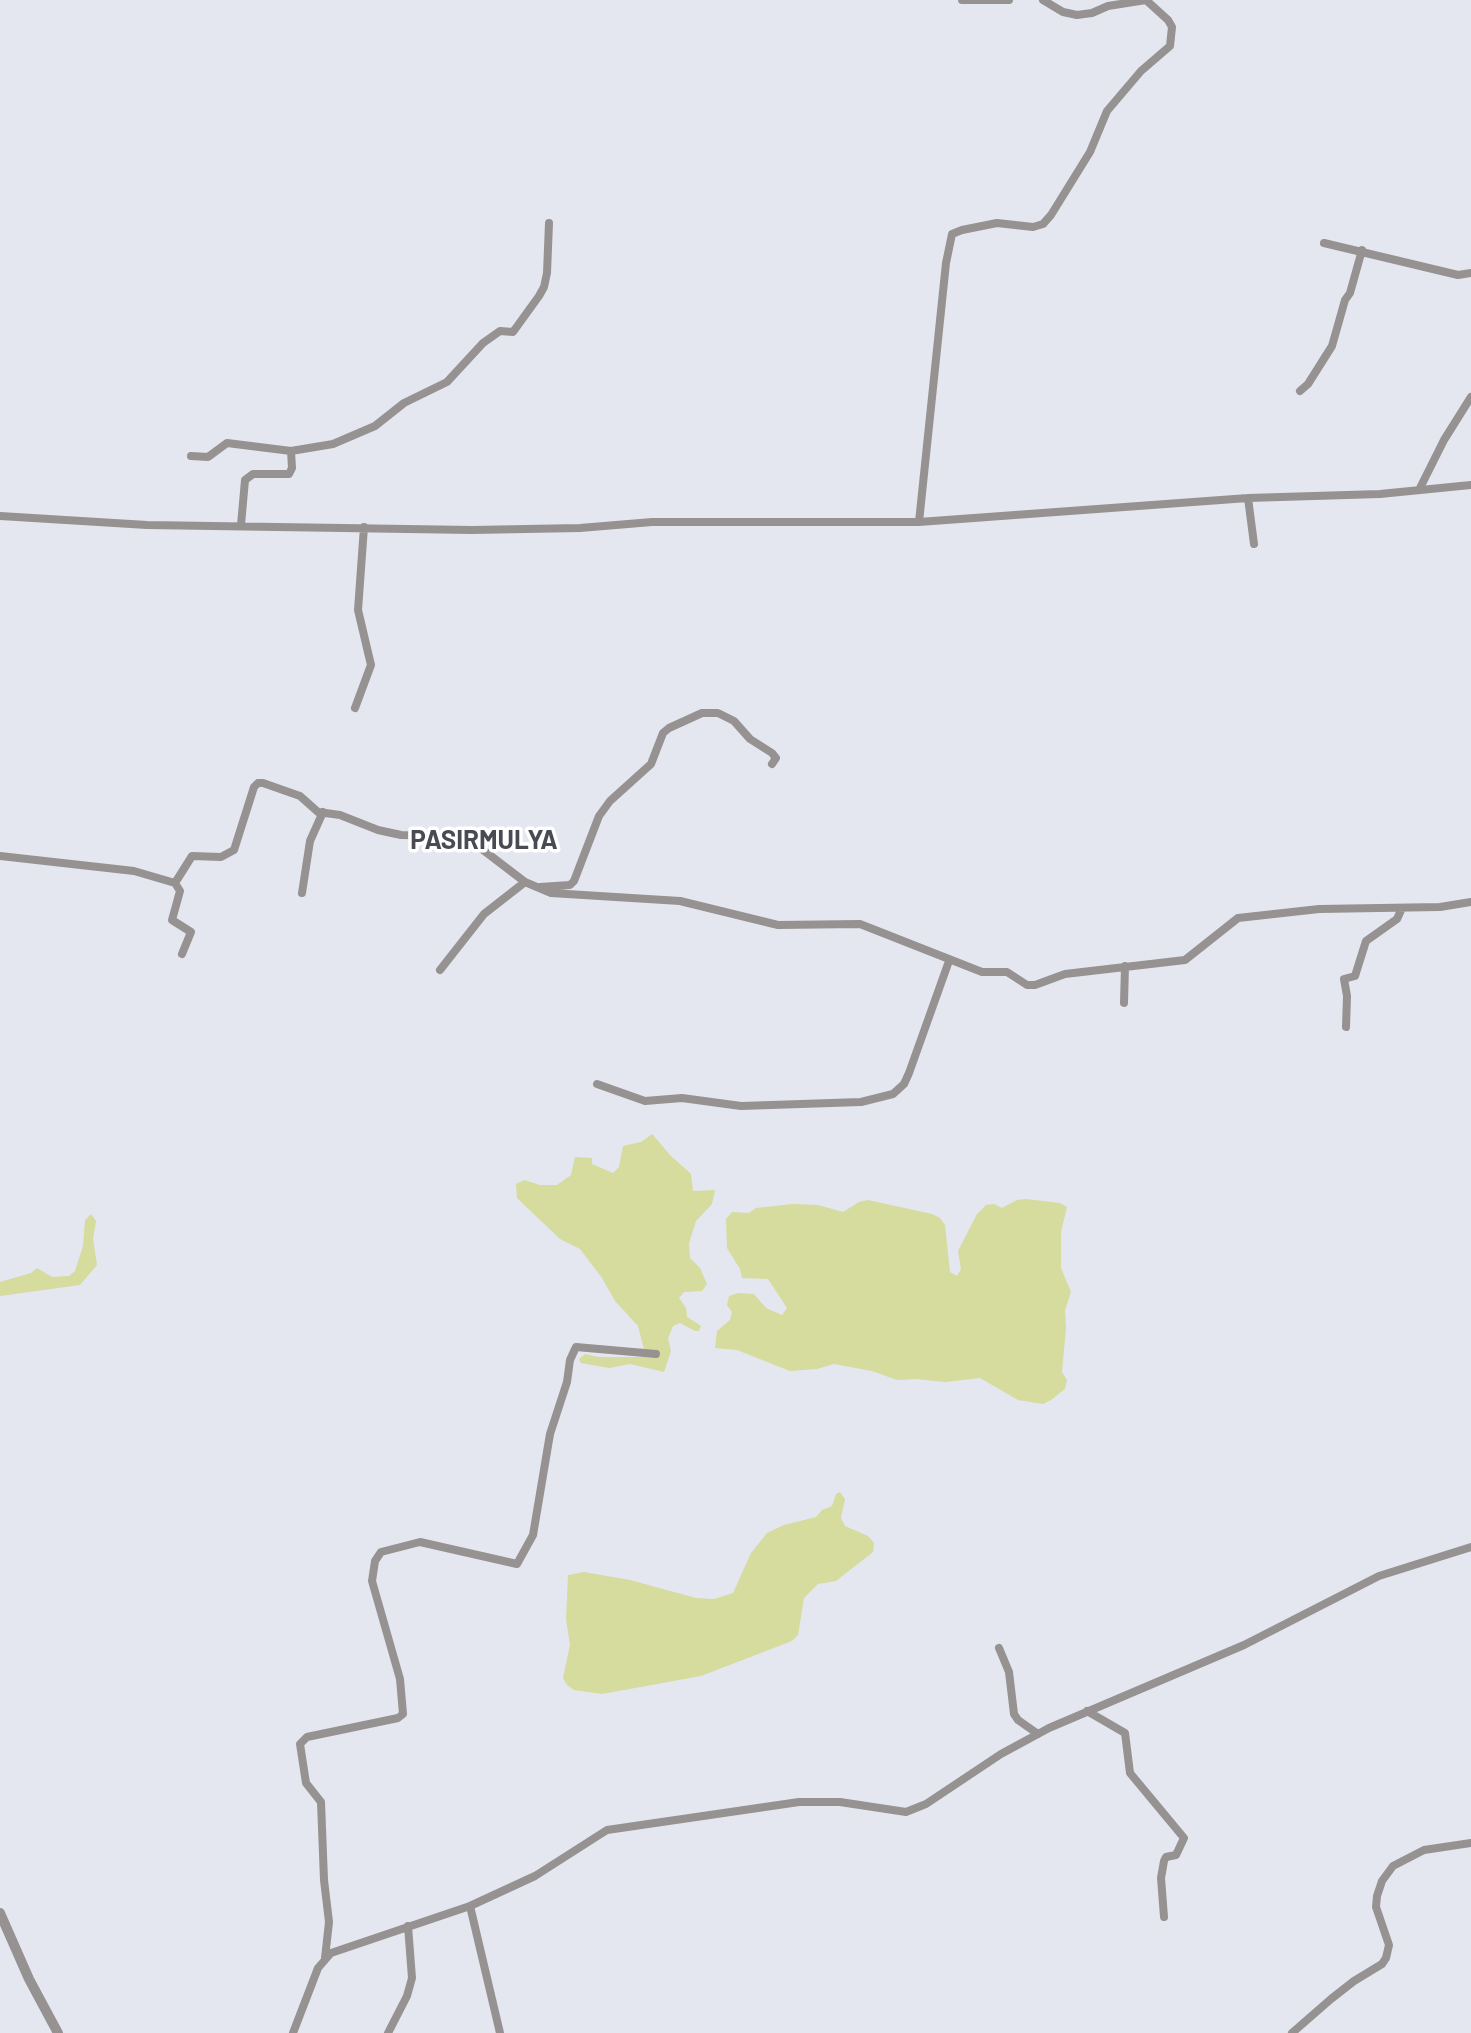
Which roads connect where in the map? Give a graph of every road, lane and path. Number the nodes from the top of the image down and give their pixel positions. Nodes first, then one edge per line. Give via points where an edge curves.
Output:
1 (962, 0) edge
2 (1009, 0) edge
3 (1043, 0) edge
4 (1146, 0) edge
5 (549, 223) dead end
6 (1324, 243) dead end
7 (1362, 250) junction
8 (1471, 273) edge
9 (1300, 391) dead end
10 (1471, 397) edge
11 (291, 451) junction
12 (191, 456) dead end
13 (1471, 485) edge
14 (1419, 490) junction
15 (1248, 498) junction
16 (0, 516) edge
17 (919, 522) junction
18 (241, 525) junction
19 (364, 527) junction
20 (1254, 544) dead end
21 (355, 708) dead end
22 (772, 764) dead end
23 (323, 812) junction
24 (0, 856) edge
25 (525, 882) junction
26 (175, 883) junction
27 (535, 887) junction
28 (302, 893) dead end
29 (1471, 902) edge
30 (1402, 908) junction
31 (182, 954) dead end
32 (949, 961) junction
33 (1125, 966) junction
34 (440, 970) dead end
35 (1124, 1003) dead end
36 (1346, 1027) dead end
37 (597, 1084) dead end
38 (656, 1354) dead end
39 (1471, 1547) edge
40 (999, 1648) dead end
41 (1087, 1711) junction
42 (1038, 1734) junction
43 (1471, 1843) edge
44 (470, 1906) junction
45 (0, 1913) edge
46 (1164, 1917) dead end
47 (408, 1926) junction
48 (325, 1958) junction
49 (58, 2033) edge
50 (293, 2033) edge
51 (388, 2033) edge
52 (500, 2033) edge
53 (1292, 2033) edge

1 - 2 street
3 - 4 street via 1077,15
4 - 17 street via 1172,27 1170,46 1107,111 1090,152 1051,215 1033,227 997,223 952,234
5 - 11 street via 544,287 513,332 493,335 447,382 404,403 375,426 333,444
6 - 7 street
7 - 8 street via 1458,275
7 - 9 street via 1332,346
10 - 14 street
11 - 12 street via 227,443 208,457
11 - 18 street via 289,474 253,474 245,480
13 - 14 street
14 - 15 street
15 - 17 street
15 - 20 street
16 - 18 street
17 - 19 street
18 - 19 street
19 - 21 street via 358,610 371,665
22 - 27 street via 775,755 718,713 702,713 669,728 651,764 599,816 574,881
23 - 25 street via 401,835 470,840
23 - 26 street via 287,790 258,783 234,850 221,857 192,856
23 - 28 street via 310,841
24 - 26 street via 134,871
25 - 27 street
25 - 34 street via 484,914
26 - 31 street via 180,891 172,920 191,932
27 - 32 street via 551,893 680,901 778,925 860,924
29 - 30 street
30 - 33 street via 1319,909 1238,918 1185,960
30 - 36 street via 1397,919 1366,941 1355,976 1344,979
32 - 33 street via 985,973 1007,972 1027,985
32 - 37 street via 909,1073 893,1094 861,1102 741,1106 682,1098 645,1101
33 - 35 street
38 - 48 street via 576,1347 550,1434 533,1535 517,1564 420,1542 381,1552 375,1561 372,1581 400,1679 403,1714 307,1737 300,1744 306,1783 321,1802 328,1900
39 - 41 street via 1379,1576 1244,1645
40 - 42 street via 1009,1672 1014,1714
41 - 42 street
41 - 46 street via 1125,1733 1130,1773 1184,1838 1176,1855 1164,1861
42 - 44 street via 906,1812 799,1802 607,1830 535,1876
43 - 53 street via 1424,1850 1393,1866 1382,1881 1376,1907 1389,1945 1386,1958
44 - 47 street
44 - 52 street
45 - 49 street
47 - 48 street
47 - 51 street via 412,1978
48 - 50 street

